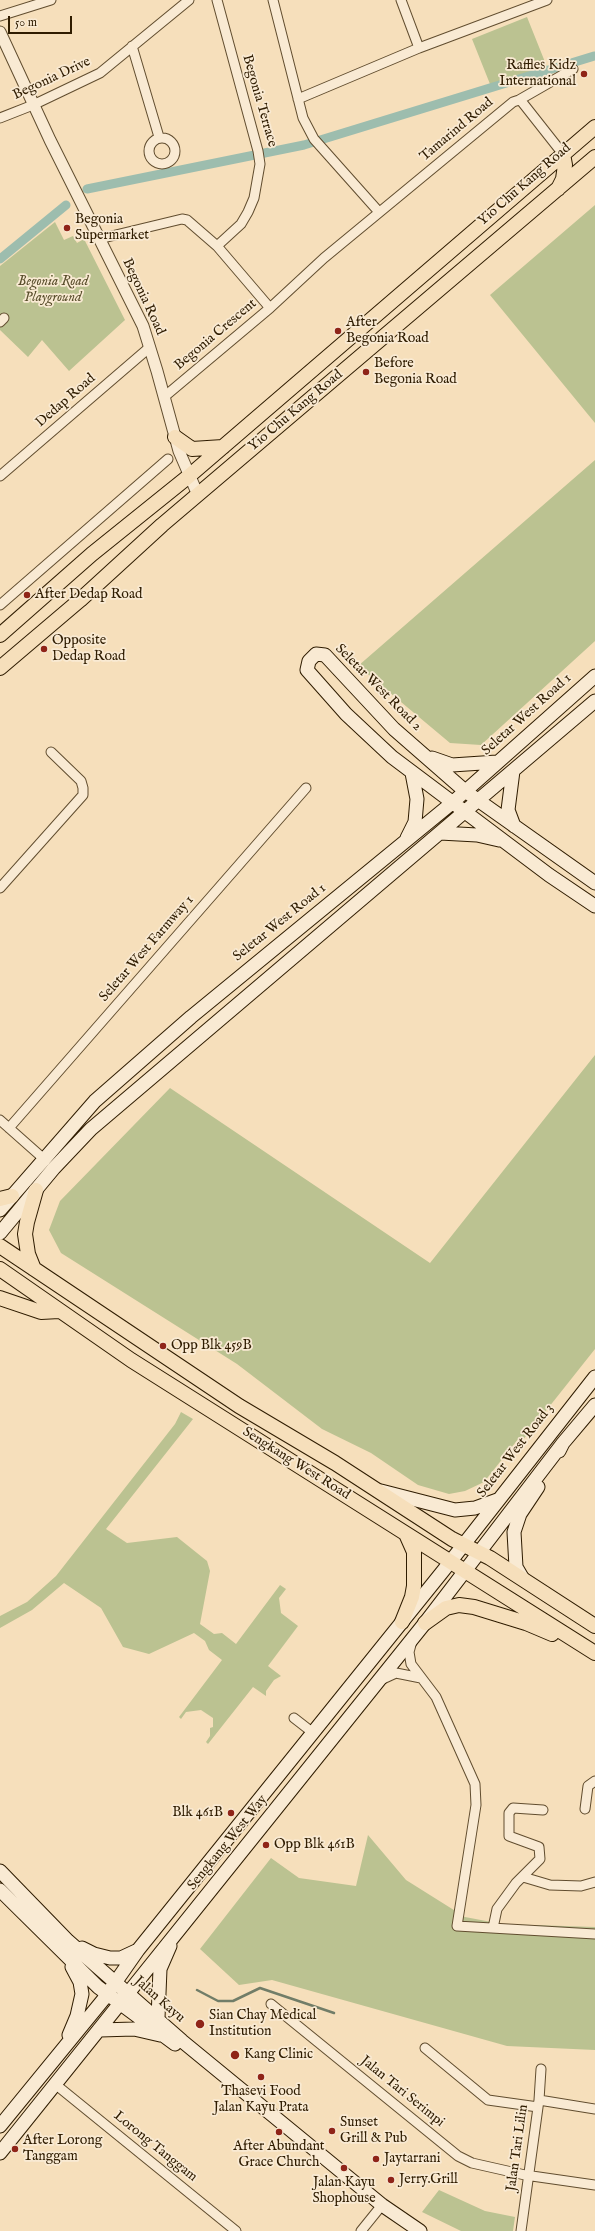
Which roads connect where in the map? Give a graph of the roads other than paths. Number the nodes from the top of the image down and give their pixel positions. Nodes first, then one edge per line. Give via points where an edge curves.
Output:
1 (51, 0) edge
2 (189, 0) edge
3 (216, 0) edge
4 (274, 0) edge
5 (401, 0) edge
6 (547, 0) edge
7 (0, 16) edge
8 (0, 32) edge
9 (132, 46) junction
10 (418, 48) junction
11 (573, 68) dead end
12 (298, 99) junction
13 (519, 100) junction
14 (33, 105) junction
15 (0, 118) edge
16 (595, 126) edge
17 (159, 137) dead end
18 (562, 154) junction
19 (595, 156) edge
20 (558, 189) junction
21 (379, 212) junction
22 (99, 239) junction
23 (217, 246) junction
24 (270, 308) junction
25 (150, 347) junction
26 (164, 397) junction
27 (175, 437) junction
28 (223, 447) junction
29 (168, 459) dead end
30 (0, 476) edge
31 (189, 476) junction
32 (198, 495) junction
33 (0, 605) edge
34 (0, 635) edge
35 (0, 668) edge
36 (595, 676) edge
37 (595, 701) edge
38 (51, 752) dead end
39 (424, 756) junction
40 (497, 762) junction
41 (513, 771) junction
42 (412, 773) junction
43 (306, 788) dead end
44 (465, 790) junction
45 (478, 800) junction
46 (452, 803) junction
47 (465, 812) junction
48 (514, 826) junction
49 (440, 833) junction
50 (502, 841) junction
51 (405, 842) junction
52 (595, 883) edge
53 (0, 888) edge
54 (595, 906) edge
55 (0, 1120) edge
56 (9, 1128) junction
57 (39, 1155) junction
58 (36, 1190) junction
59 (6, 1197) edge
60 (0, 1210) edge
61 (0, 1233) edge
62 (0, 1246) edge
63 (0, 1269) edge
64 (34, 1269) junction
65 (0, 1298) edge
66 (59, 1311) junction
67 (595, 1377) edge
68 (595, 1405) edge
69 (563, 1443) junction
70 (379, 1491) junction
71 (498, 1499) junction
72 (406, 1534) junction
73 (464, 1545) junction
74 (478, 1552) junction
75 (451, 1562) junction
76 (464, 1570) junction
77 (523, 1579) junction
78 (402, 1622) junction
79 (425, 1623) junction
80 (595, 1626) edge
81 (412, 1639) junction
82 (593, 1652) edge
83 (421, 1678) junction
84 (376, 1684) junction
85 (294, 1718) dead end
86 (312, 1732) junction
87 (595, 1782) edge
88 (585, 1809) dead end
89 (543, 1810) dead end
90 (0, 1871) edge
91 (523, 1877) junction
92 (595, 1882) edge
93 (0, 1890) edge
94 (179, 1928) junction
95 (493, 1928) junction
96 (595, 1934) edge
97 (68, 1941) junction
98 (138, 1950) junction
99 (70, 1961) junction
100 (115, 1982) junction
101 (107, 1995) junction
102 (124, 1998) junction
103 (271, 2004) dead end
104 (158, 2018) junction
105 (100, 2030) junction
106 (163, 2035) junction
107 (65, 2046) junction
108 (425, 2048) dead end
109 (541, 2069) dead end
110 (55, 2084) junction
111 (538, 2104) junction
112 (595, 2109) edge
113 (0, 2126) edge
114 (0, 2153) edge
115 (529, 2176) junction
116 (595, 2185) edge
117 (381, 2207) junction
118 (236, 2231) edge
119 (361, 2231) edge
120 (409, 2231) edge
121 (420, 2231) edge
122 (521, 2231) edge

1 - 7 street
2 - 9 street, Begonia Drive
3 - 23 street, Begonia Terrace via 259,155 254,198 248,212 241,224
4 - 12 street
5 - 10 street
6 - 10 street
8 - 14 street, Begonia Road
9 - 14 street, Begonia Drive via 100,73
9 - 17 street
10 - 12 street
11 - 13 street, Tamarind Road
12 - 21 street via 303,118 317,142
13 - 18 street via 537,119
13 - 21 street, Tamarind Road via 513,102
14 - 15 street, Begonia Drive
14 - 22 street, Begonia Road
16 - 18 main road, Yio Chu Kang Road
18 - 19 main road via 578,160
18 - 20 main road via 565,165
18 - 28 main road, Yio Chu Kang Road
19 - 20 main road, Yio Chu Kang Road
20 - 32 main road, Yio Chu Kang Road
21 - 24 street, Tamarind Road
22 - 23 street, Begonia Crescent via 182,219 192,222
22 - 25 street, Begonia Road via 143,326
23 - 24 street, Begonia Crescent
24 - 26 street, Begonia Crescent
25 - 26 street, Begonia Road
25 - 30 street, Dedap Road
26 - 27 street, Begonia Road
27 - 28 main road via 192,449
27 - 31 street, Begonia Road
28 - 31 main road, Yio Chu Kang Road
29 - 33 street
31 - 32 street, Begonia Road
31 - 34 main road, Yio Chu Kang Road via 92,554
32 - 35 main road, Yio Chu Kang Road
36 - 40 main road, Seletar West Road 1
37 - 41 main road
38 - 53 street via 81,782 82,795
39 - 40 main road via 452,765
39 - 42 main road, Seletar West Road 2 via 362,696 325,654 316,654 308,661 307,670 346,714
39 - 44 main road, Seletar West Road 2
40 - 44 main road, Seletar West Road 1
41 - 45 main road
41 - 48 main road via 508,810
42 - 46 main road, Seletar West Road 2
42 - 51 main road via 417,799 415,822
43 - 56 street, Seletar West Farmway 1
44 - 45 main road, Seletar West Road 2
44 - 46 main road, Seletar West Road 1
45 - 47 main road
45 - 48 main road, Seletar West Road 2
46 - 47 main road, Seletar West Road 2
46 - 51 main road, Seletar West Road 1
47 - 49 main road
47 - 50 main road, Seletar West Road 2
48 - 52 main road, Seletar West Road 2
49 - 50 main road via 477,835
49 - 58 main road via 91,1129
50 - 54 main road, Seletar West Road 2
51 - 57 main road, Seletar West Road 1 via 191,1017 95,1101
55 - 56 street
56 - 57 street
57 - 59 main road, Seletar West Road 1 via 25,1181
58 - 61 main road
58 - 64 main road via 25,1234 28,1254
59 - 60 main road, Seletar West Road 1
62 - 64 main road, Sengkang West Road
63 - 66 main road, Sengkang West Road
64 - 70 main road, Sengkang West Road via 239,1406
65 - 66 main road via 41,1312
66 - 72 main road, Sengkang West Road
67 - 71 main road, Seletar West Road 3
68 - 69 main road
69 - 74 main road
69 - 77 main road via 520,1514 514,1532 516,1566
70 - 71 main road via 455,1510 475,1508
70 - 73 main road, Sengkang West Road
71 - 73 main road, Seletar West Road 3
72 - 75 main road, Sengkang West Road
72 - 78 main road via 414,1552 414,1586
73 - 74 main road, Sengkang West Road
73 - 75 main road, Sengkang West Way
74 - 76 main road, Sengkang West Way
74 - 77 main road, Sengkang West Road
75 - 76 main road, Sengkang West Road
75 - 78 main road, Sengkang West Way
76 - 79 main road, Sengkang West Way
76 - 82 main road, Sengkang West Road
77 - 80 main road, Sengkang West Road
78 - 86 main road, Sengkang West Way
79 - 81 main road, Sengkang West Way
79 - 82 main road via 446,1608 459,1605 474,1606 526,1623
81 - 83 street via 409,1652 411,1664
81 - 84 main road, Sengkang West Way
83 - 84 street via 396,1673
83 - 95 street via 444,1711 475,1784 476,1805 457,1926
84 - 94 main road, Sengkang West Way
85 - 86 street
86 - 98 main road, Sengkang West Way
87 - 88 street via 588,1786
89 - 91 street via 513,1808 509,1812 509,1836 540,1850 539,1862
90 - 97 main road, Jalan Kayu
91 - 92 street via 550,1885 581,1886
91 - 95 street via 498,1909
93 - 99 main road, Jalan Kayu
94 - 102 main road, Sengkang West Way
94 - 104 main road via 160,1969
95 - 96 street
97 - 98 main road via 103,1957 121,1958
97 - 100 main road, Jalan Kayu
98 - 100 main road, Sengkang West Way
99 - 101 main road, Jalan Kayu
99 - 107 main road via 80,1982 82,1994 77,2016
100 - 101 main road, Sengkang West Way
100 - 102 main road, Jalan Kayu
101 - 102 main road, Jalan Kayu
101 - 107 main road, Sengkang West Way
102 - 104 main road, Jalan Kayu
102 - 105 main road, Sengkang West Way
102 - 106 main road, Jalan Kayu
103 - 115 street, Jalan Tari Serimpi via 458,2156 472,2163
104 - 117 main road, Jalan Kayu via 182,2041
105 - 106 main road via 134,2029
105 - 110 main road, Sengkang West Way
106 - 117 main road, Jalan Kayu
107 - 113 main road, Sengkang West Way
108 - 111 street via 488,2100
109 - 111 street, Jalan Tari Lilin
110 - 114 main road, Sengkang West Way
110 - 118 street, Lorong Tanggam
111 - 112 street
111 - 115 street, Jalan Tari Lilin
115 - 116 street, Jalan Tari Serimpi
115 - 122 street, Jalan Tari Lilin
117 - 119 street
117 - 120 main road, Jalan Kayu
117 - 121 main road, Jalan Kayu

